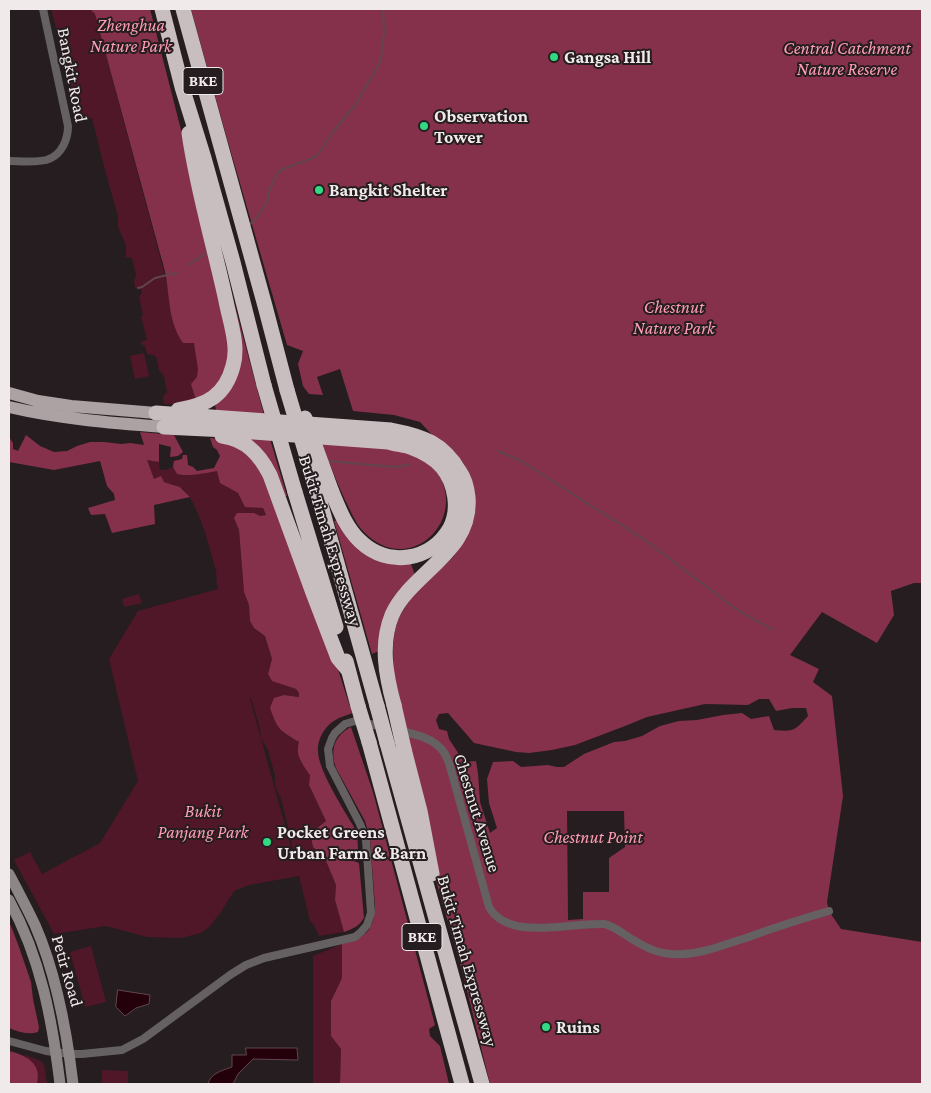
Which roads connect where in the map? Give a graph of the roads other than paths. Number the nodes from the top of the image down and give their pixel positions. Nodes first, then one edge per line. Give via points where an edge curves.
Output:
1 (43, 9) edge
2 (162, 9) edge
3 (182, 9) edge
4 (9, 160) edge
5 (226, 264) junction
6 (9, 393) edge
7 (9, 407) edge
8 (156, 413) junction
9 (164, 427) joint
10 (227, 429) junction
11 (324, 492) junction
12 (348, 670) junction
13 (9, 874) edge
14 (9, 900) edge
15 (829, 911) dead end
16 (436, 921) junction
17 (9, 1041) edge
18 (56, 1052) junction
19 (69, 1054) junction
20 (60, 1084) edge
21 (73, 1084) edge
22 (462, 1084) edge
23 (482, 1084) edge

1 - 4 street, Bangkit Road via 68,133 62,147 50,159
2 - 5 highway, Bukit Timah Expressway / BKE
3 - 11 highway, BKE, bridge via 281,366
5 - 8 highway via 235,351 230,375 214,398 193,407
5 - 12 highway, Bukit Timah Expressway / BKE, bridge
6 - 8 main road via 71,406
7 - 9 main road via 93,422
8 - 10 highway
9 - 10 highway
10 - 11 highway via 408,446 442,467 454,491 455,516 441,541 425,552 410,558 393,558 379,554 360,542
10 - 12 highway via 265,465 338,658
10 - 16 highway, bridge via 353,426 391,430 428,440 452,458 462,474 468,504 462,532 449,552 401,599 392,616 385,649 387,677 434,883
11 - 16 highway, Bukit Timah Expressway / BKE, bridge via 377,706
12 - 22 highway, Bukit Timah Expressway / BKE, bridge
13 - 19 main road, Petir Road via 45,954
14 - 18 main road, Petir Road via 24,930 42,982
15 - 19 street, Chestnut Avenue via 710,950 682,955 646,948 605,924 521,927 510,924 496,917 489,907 451,770 443,752 426,738 354,721 335,733 328,758 366,840 371,906 365,928 355,937 246,965 134,1045 122,1050
16 - 23 highway, Bukit Timah Expressway / BKE
17 - 18 street, Chestnut Avenue
18 - 19 street, Chestnut Avenue
18 - 20 main road, Petir Road
19 - 21 main road, Petir Road

